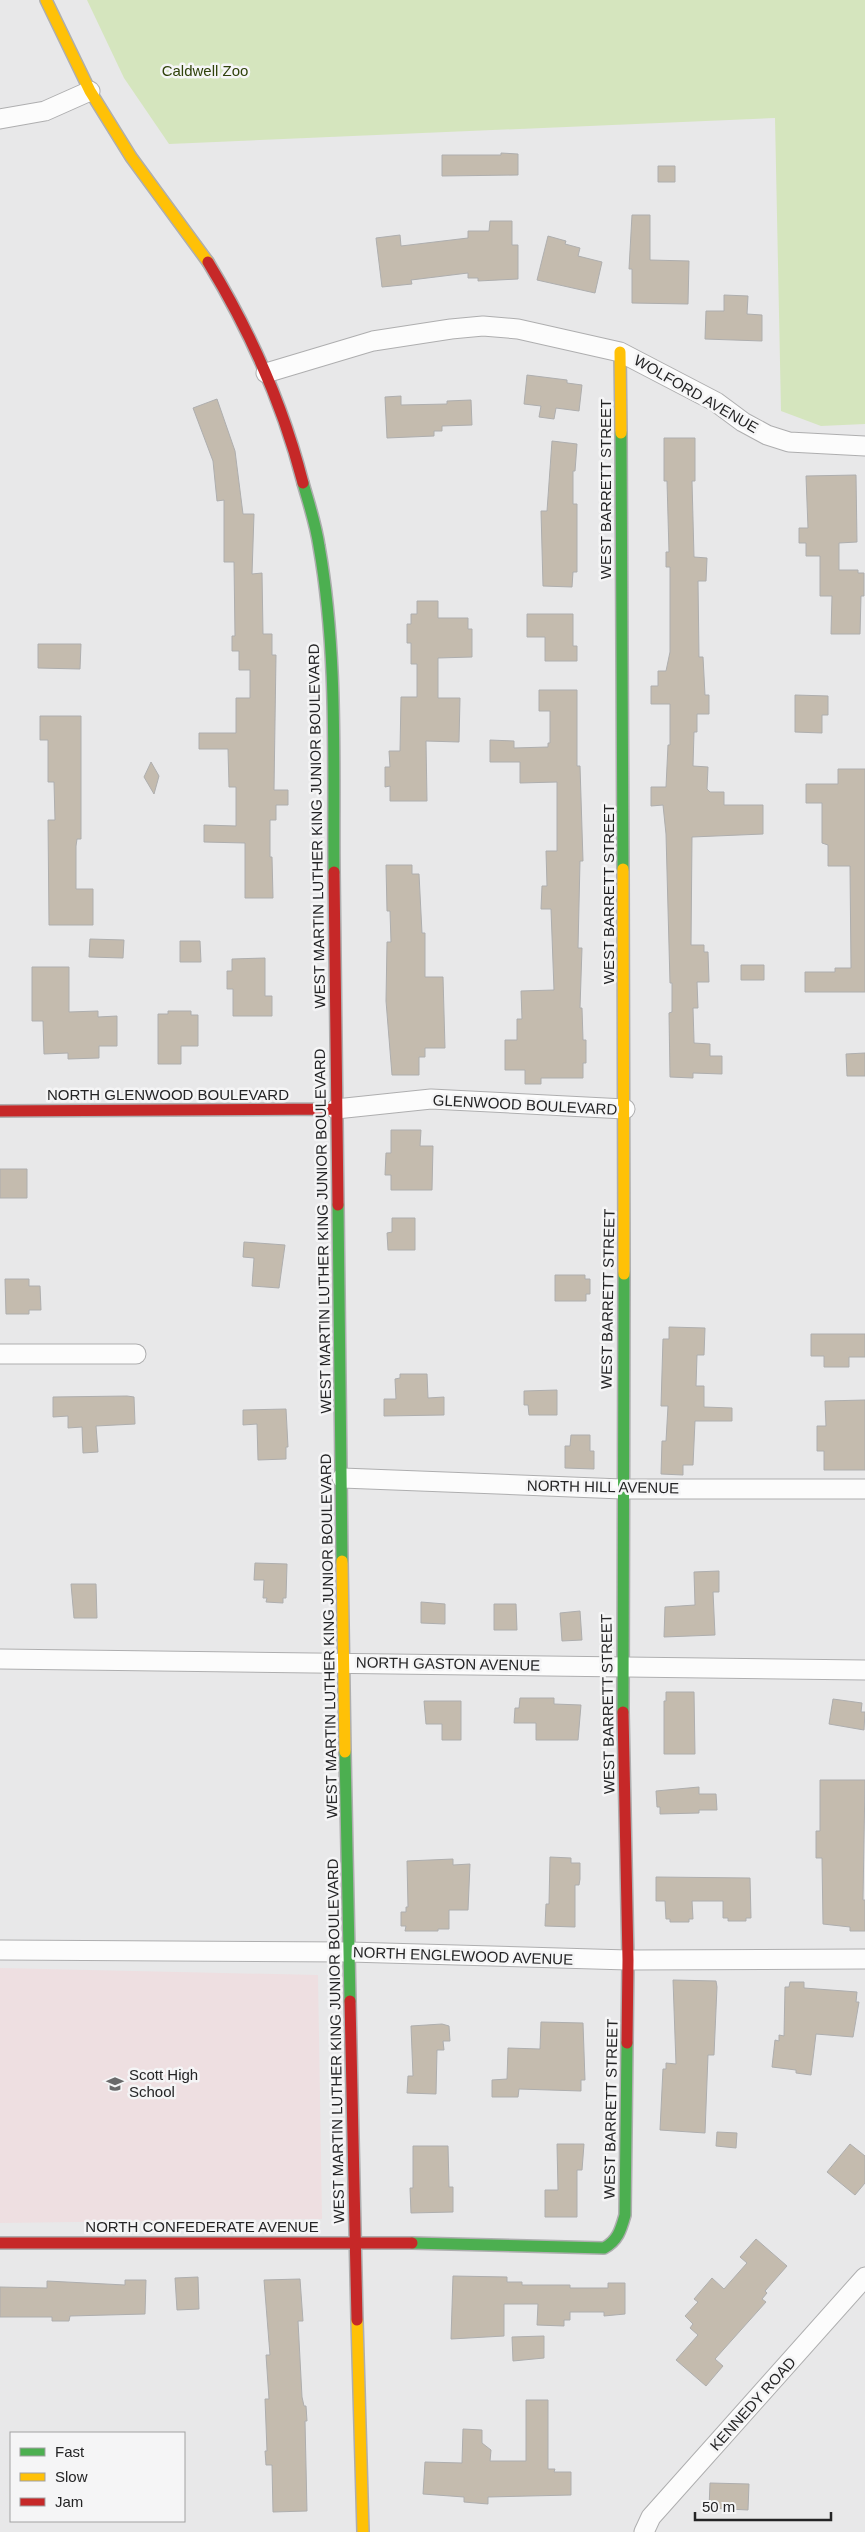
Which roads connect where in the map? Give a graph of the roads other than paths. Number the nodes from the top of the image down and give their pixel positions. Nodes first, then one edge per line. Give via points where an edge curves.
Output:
1 (46, 0) edge
2 (90, 91) junction
3 (0, 119) edge
4 (620, 352) junction
5 (266, 373) junction
6 (865, 446) edge
7 (336, 1109) junction
8 (625, 1109) junction
9 (0, 1111) edge
10 (0, 1354) edge
11 (136, 1354) dead end
12 (342, 1478) junction
13 (622, 1489) junction
14 (865, 1489) edge
15 (0, 1659) edge
16 (345, 1662) junction
17 (622, 1668) junction
18 (865, 1670) edge
19 (0, 1950) edge
20 (349, 1952) junction
21 (865, 1959) edge
22 (628, 1960) junction
23 (354, 2241) junction
24 (0, 2243) edge
25 (613, 2244) joint
26 (865, 2277) edge
27 (363, 2532) edge
28 (644, 2532) edge

1 - 2 street, WEST MARTIN LUTHER KING JUNIOR BOULEVARD
2 - 3 street via 45,111
2 - 5 street, WEST MARTIN LUTHER KING JUNIOR BOULEVARD via 131,157 206,259 236,310
4 - 5 street, WOLFORD AVENUE via 518,329 483,326 373,341
4 - 6 street, WOLFORD AVENUE via 716,402 767,435 789,442
4 - 8 street, WEST BARRETT STREET
5 - 7 street, WEST MARTIN LUTHER KING JUNIOR BOULEVARD via 309,500 327,601 332,666
7 - 8 street, GLENWOOD BOULEVARD via 431,1099
7 - 9 street, NORTH GLENWOOD BOULEVARD
7 - 12 street, WEST MARTIN LUTHER KING JUNIOR BOULEVARD
8 - 13 street, WEST BARRETT STREET
10 - 11 street
12 - 13 street, NORTH HILL AVENUE
12 - 16 street, WEST MARTIN LUTHER KING JUNIOR BOULEVARD
13 - 14 street, NORTH HILL AVENUE
13 - 17 street, WEST BARRETT STREET
15 - 16 street, NORTH GASTON AVENUE
16 - 17 street, NORTH GASTON AVENUE
16 - 20 street, WEST MARTIN LUTHER KING JUNIOR BOULEVARD
17 - 18 street, NORTH GASTON AVENUE
17 - 22 street, WEST BARRETT STREET
19 - 20 street, NORTH ENGLEWOOD AVENUE
20 - 22 street, NORTH ENGLEWOOD AVENUE
20 - 23 street, WEST MARTIN LUTHER KING JUNIOR BOULEVARD
21 - 22 street, NORTH ENGLEWOOD AVENUE
22 - 25 street, WEST BARRETT STREET via 625,2215 620,2235
23 - 24 street, NORTH CONFEDERATE AVENUE
23 - 25 street, NORTH CONFEDERATE AVENUE via 604,2248
23 - 27 street, WEST MARTIN LUTHER KING JUNIOR BOULEVARD
26 - 28 street, KENNEDY ROAD via 651,2517

